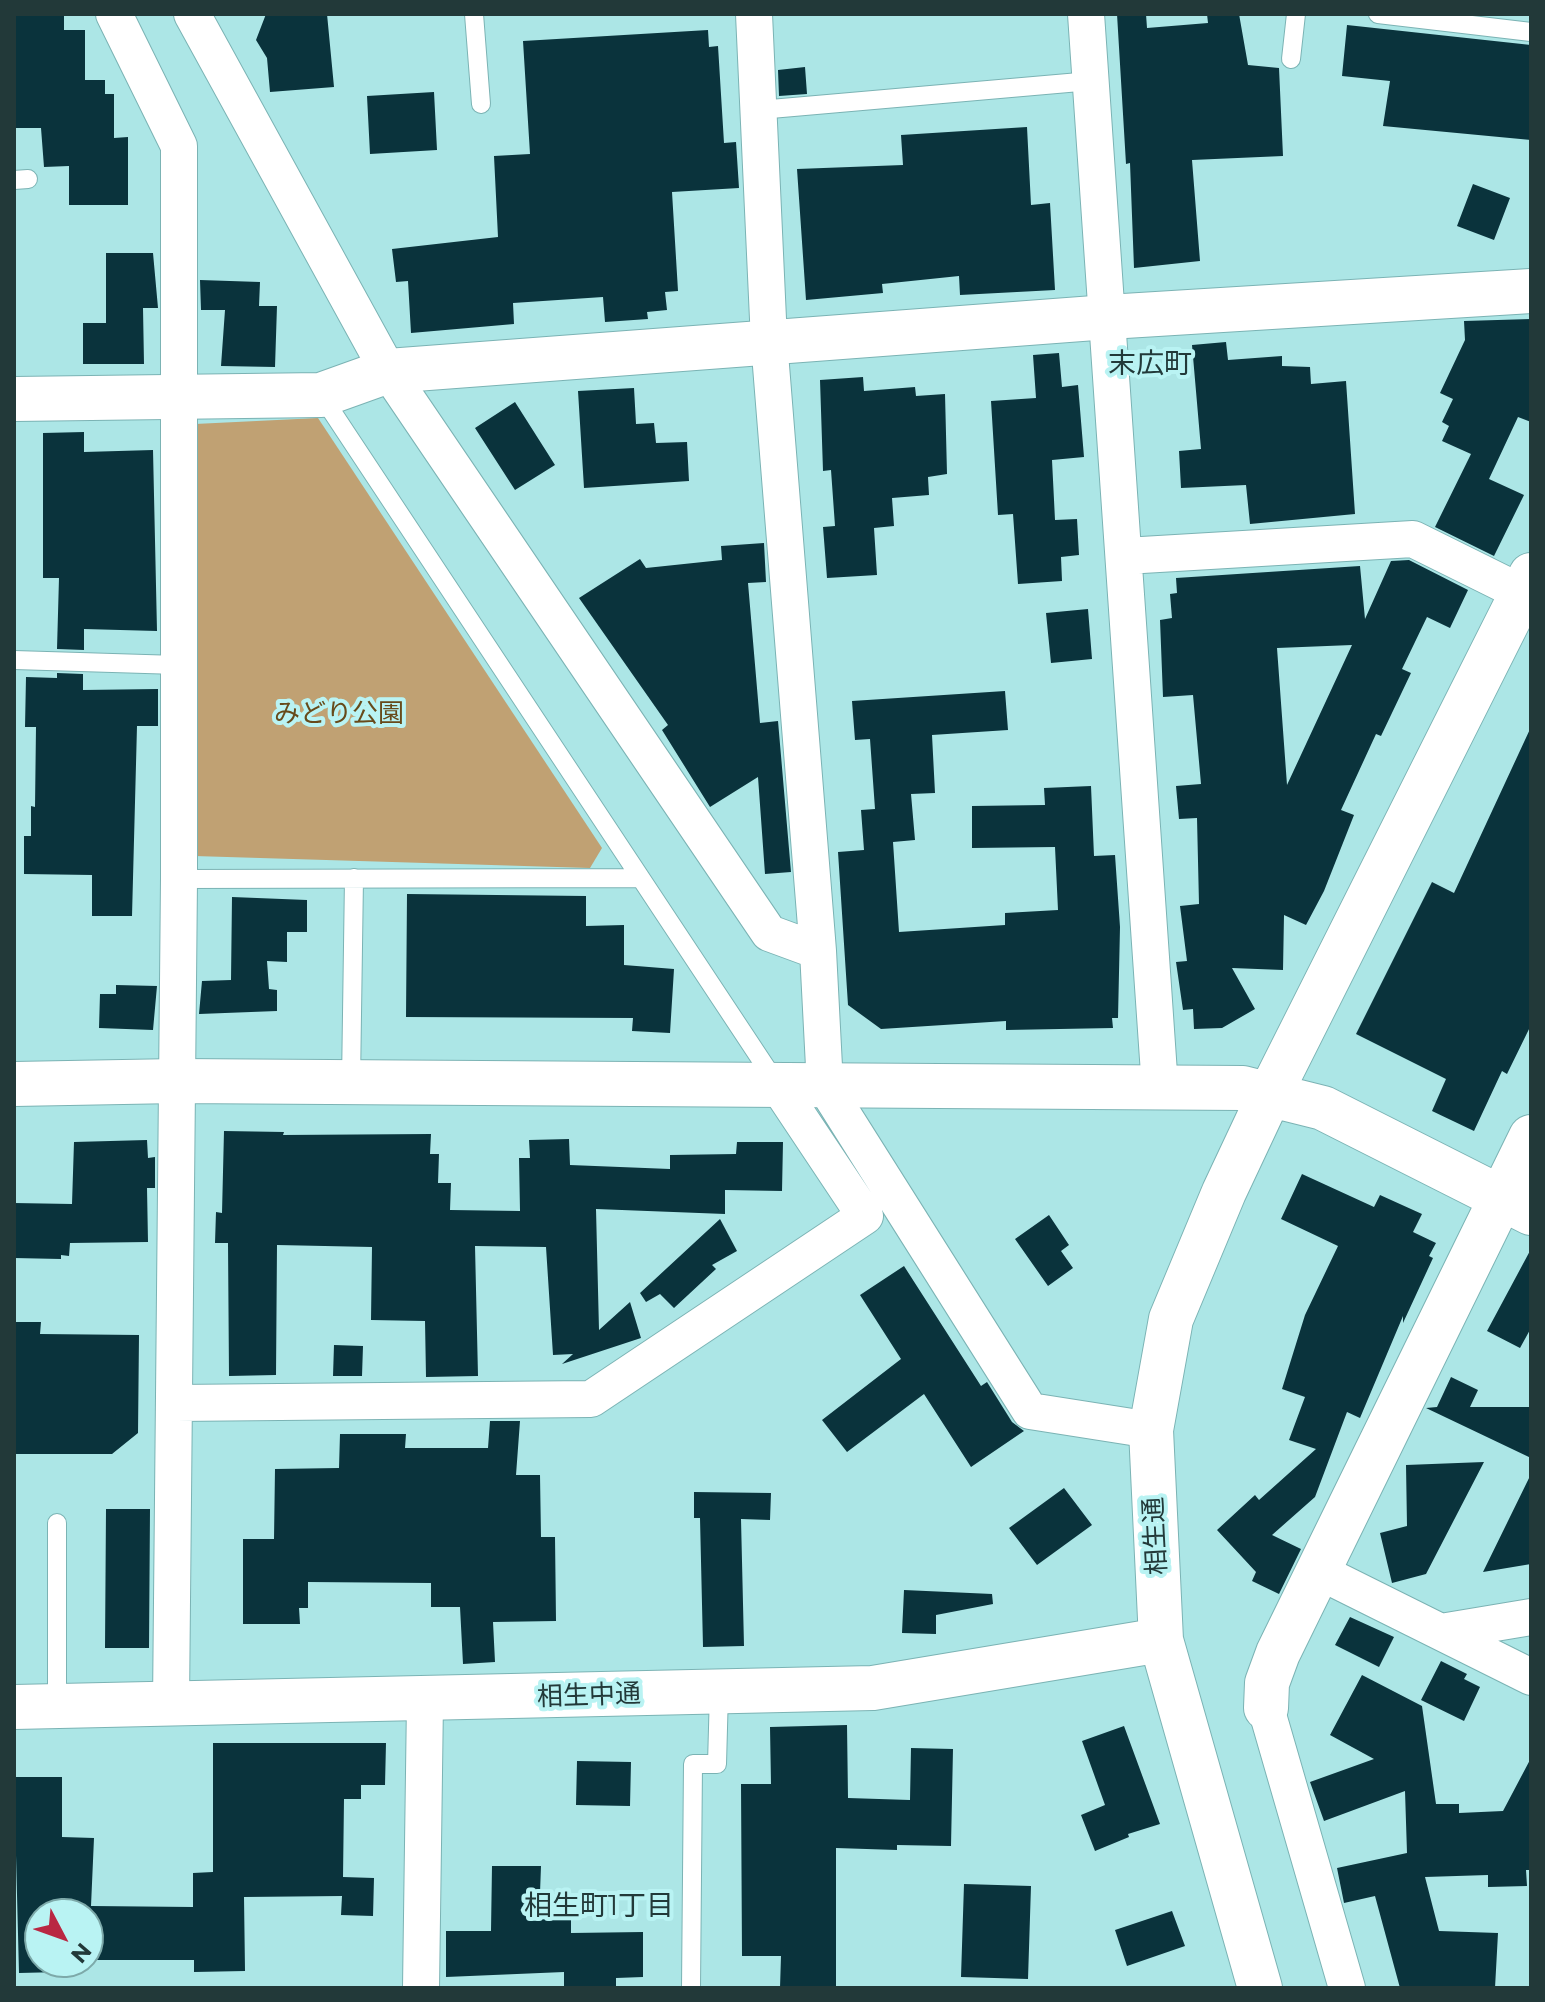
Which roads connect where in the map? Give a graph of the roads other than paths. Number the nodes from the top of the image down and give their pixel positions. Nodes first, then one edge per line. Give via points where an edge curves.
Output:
1 (114, 14) edge
2 (192, 14) edge
3 (474, 14) edge
4 (754, 14) edge
5 (1086, 14) edge
6 (1296, 14) edge
7 (1378, 14) edge
8 (1531, 32) edge
9 (1291, 59) dead end
10 (1091, 81) junction
11 (481, 104) dead end
12 (759, 110) junction
13 (1531, 291) edge
14 (1108, 317) junction
15 (769, 341) junction
16 (388, 371) junction
17 (178, 394) junction
18 (321, 395) junction
19 (14, 399) edge
20 (1125, 556) junction
21 (1527, 584) edge
22 (14, 660) edge
23 (178, 665) junction
24 (354, 878) junction
25 (639, 878) junction
26 (179, 879) junction
27 (818, 951) junction
28 (177, 1081) junction
29 (351, 1082) junction
30 (14, 1084) edge
31 (825, 1086) junction
32 (779, 1087) junction
33 (1160, 1088) junction
34 (1271, 1092) junction
35 (1531, 1137) edge
36 (1516, 1205) edge
37 (176, 1403) junction
38 (1151, 1430) junction
39 (57, 1523) dead end
40 (1318, 1571) junction
41 (1531, 1617) edge
42 (1441, 1632) junction
43 (1161, 1640) junction
44 (1531, 1677) edge
45 (719, 1692) junction
46 (425, 1701) junction
47 (171, 1704) junction
48 (57, 1706) junction
49 (14, 1707) edge
50 (1266, 1708) joint
51 (421, 1988) edge
52 (691, 1988) edge
53 (1260, 1988) edge
54 (1347, 1988) edge

1 - 17 street via 179,146
2 - 16 street
3 - 11 lane
4 - 12 street
5 - 10 street
6 - 9 lane
7 - 8 lane
10 - 12 lane
10 - 14 street
12 - 15 street
13 - 14 street
14 - 15 street
14 - 20 street
15 - 16 street
15 - 27 street
16 - 18 street
16 - 27 street via 769,933
17 - 18 street
17 - 19 street
17 - 23 street
18 - 25 lane
20 - 21 street via 1413,539
20 - 33 street
21 - 34 street, 相生通
22 - 23 lane
23 - 26 street
24 - 25 lane
24 - 26 lane
24 - 29 lane
25 - 32 lane
26 - 28 street
27 - 31 street
28 - 29 street
28 - 30 street
28 - 37 street
29 - 32 street
31 - 32 street
31 - 33 street
31 - 38 street via 1030,1411
32 - 37 street via 865,1216 591,1399
33 - 34 street
34 - 36 street via 1323,1108
34 - 38 street, 相生通 via 1171,1319
35 - 36 street
36 - 40 street
37 - 47 street
38 - 43 street, 相生通
39 - 48 lane
40 - 42 street
40 - 50 street via 1267,1683
41 - 42 street
42 - 44 street
43 - 45 street, 相生中通 via 873,1688
43 - 53 street, 相生通
45 - 46 street, 相生中通
45 - 52 lane via 717,1764 693,1764
46 - 47 street, 相生中通
46 - 51 street
47 - 48 street, 相生中通
48 - 49 street, 相生中通
50 - 54 street

